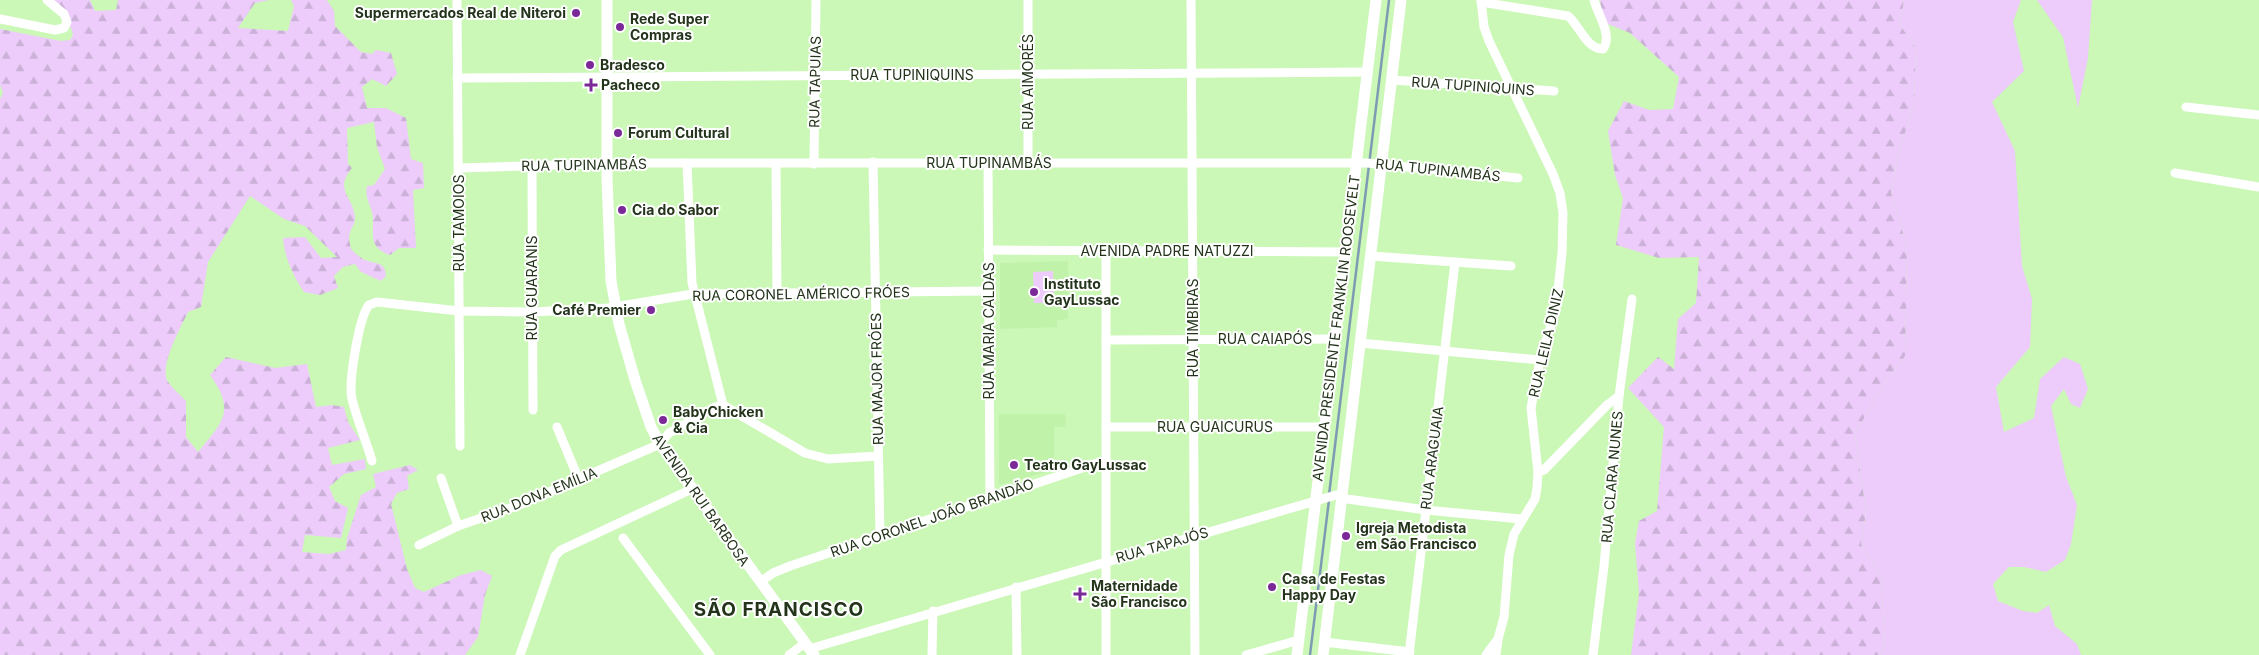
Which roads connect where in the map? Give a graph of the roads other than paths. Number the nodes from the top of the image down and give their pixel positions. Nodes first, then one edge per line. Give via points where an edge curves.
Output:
1 (47, 0) edge
2 (457, 0) edge
3 (607, 0) edge
4 (816, 0) edge
5 (1028, 0) edge
6 (1191, 0) edge
7 (1376, 0) edge
8 (1401, 0) edge
9 (1594, 0) edge
10 (1481, 1) edge
11 (0, 19) edge
12 (1367, 72) junction
13 (1191, 73) junction
14 (1028, 74) junction
15 (815, 76) junction
16 (607, 77) junction
17 (457, 78) junction
18 (1392, 80) junction
19 (1512, 88) junction
20 (1554, 91) dead end
21 (2186, 107) dead end
22 (2259, 116) edge
23 (873, 162) junction
24 (607, 163) junction
25 (687, 163) junction
26 (988, 163) junction
27 (1192, 163) junction
28 (1361, 163) junction
29 (776, 164) junction
30 (814, 164) junction
31 (1028, 164) junction
32 (1379, 164) junction
33 (532, 166) junction
34 (459, 168) junction
35 (2175, 173) dead end
36 (1518, 178) dead end
37 (2259, 187) edge
38 (988, 250) junction
39 (1106, 251) junction
40 (1192, 251) junction
41 (1346, 252) junction
42 (1371, 256) junction
43 (1455, 262) junction
44 (1510, 266) dead end
45 (777, 292) junction
46 (876, 292) junction
47 (989, 292) junction
48 (694, 294) junction
49 (1632, 300) dead end
50 (615, 307) junction
51 (459, 311) junction
52 (532, 312) junction
53 (1335, 339) junction
54 (1106, 340) junction
55 (1193, 340) junction
56 (1360, 343) junction
57 (1445, 351) junction
58 (1540, 360) junction
59 (1619, 396) junction
60 (723, 405) junction
61 (533, 410) dead end
62 (557, 427) dead end
63 (1194, 427) junction
64 (1324, 427) junction
65 (1106, 428) junction
66 (660, 444) junction
67 (460, 446) dead end
68 (878, 456) junction
69 (1106, 460) junction
70 (372, 461) dead end
71 (1538, 472) junction
72 (441, 478) dead end
73 (579, 480) junction
74 (692, 489) junction
75 (1339, 496) junction
76 (990, 499) junction
77 (1320, 499) junction
78 (1426, 510) junction
79 (1521, 518) junction
80 (458, 526) junction
81 (880, 536) junction
82 (1195, 536) junction
83 (623, 538) dead end
84 (419, 545) dead end
85 (1106, 561) junction
86 (760, 582) junction
87 (1016, 587) junction
88 (933, 612) junction
89 (1498, 639) junction
90 (1299, 640) junction
91 (1324, 642) junction
92 (809, 649) edge
93 (1410, 653) edge
94 (520, 655) edge
95 (710, 655) edge
96 (789, 655) edge
97 (932, 655) edge
98 (1017, 655) edge
99 (1106, 655) edge
100 (1195, 655) edge
101 (1246, 655) edge
102 (1297, 655) edge
103 (1323, 655) edge
104 (1486, 655) edge
105 (1496, 655) edge
106 (1593, 655) edge

1 - 11 street via 64,14 67,22 64,28 55,30
2 - 17 street, RUA TAMOIOS
3 - 16 main road, AVENIDA RUI BARBOSA
4 - 15 street, RUA TAPUIAS
5 - 14 street, RUA AIMORÉS
6 - 13 street, RUA TIMBIRAS
7 - 12 main road, AVENIDA PRESIDENTE FRANKLIN ROOSEVELT
8 - 18 main road, AVENIDA PRESIDENTE FRANKLIN ROOSEVELT
9 - 10 street via 1607,35 1603,49 1591,46 1575,21 1568,16
10 - 19 street, RUA LEILA DINIZ via 1484,27
12 - 13 street, RUA TUPINIQUINS
12 - 28 main road, AVENIDA PRESIDENTE FRANKLIN ROOSEVELT
13 - 14 street, RUA TUPINIQUINS
13 - 27 street, RUA TIMBIRAS
14 - 15 street, RUA TUPINIQUINS
14 - 31 street, RUA AIMORÉS
15 - 16 street, RUA TUPINIQUINS
15 - 30 street, RUA TAPUIAS
16 - 17 street, RUA TUPINIQUINS
16 - 24 main road, AVENIDA RUI BARBOSA
17 - 34 street, RUA TAMOIOS
18 - 19 street, RUA TUPINIQUINS
18 - 32 main road, AVENIDA PRESIDENTE FRANKLIN ROOSEVELT
19 - 20 street, RUA TUPINIQUINS
19 - 58 street, RUA LEILA DINIZ via 1553,174 1564,213 1556,309
21 - 22 street
23 - 26 street, RUA TUPINAMBÁS
23 - 30 street, RUA TUPINAMBÁS
23 - 46 street, RUA MAJOR FRÓES
24 - 25 street, RUA TUPINAMBÁS
24 - 33 street, RUA TUPINAMBÁS
24 - 50 main road, AVENIDA RUI BARBOSA via 609,258
25 - 29 street, RUA TUPINAMBÁS
25 - 48 street
26 - 31 street, RUA TUPINAMBÁS
26 - 38 street, RUA MARIA CALDAS
27 - 28 street, RUA TUPINAMBÁS
27 - 31 street, RUA TUPINAMBÁS
27 - 40 street, RUA TIMBIRAS
28 - 32 street, RUA TUPINAMBÁS
28 - 41 main road, AVENIDA PRESIDENTE FRANKLIN ROOSEVELT
29 - 30 street, RUA TUPINAMBÁS
29 - 45 street
32 - 36 street, RUA TUPINAMBÁS
32 - 42 main road, AVENIDA PRESIDENTE FRANKLIN ROOSEVELT
33 - 34 street, RUA TUPINAMBÁS
33 - 52 street, RUA GUARANIS
34 - 51 street, RUA TAMOIOS
35 - 37 street
38 - 39 street, AVENIDA PADRE NATUZZI
38 - 47 street, RUA MARIA CALDAS
39 - 40 street, AVENIDA PADRE NATUZZI
39 - 54 street
40 - 41 street, AVENIDA PADRE NATUZZI
40 - 55 street, RUA TIMBIRAS
41 - 53 main road, AVENIDA PRESIDENTE FRANKLIN ROOSEVELT
42 - 43 street
42 - 56 main road, AVENIDA PRESIDENTE FRANKLIN ROOSEVELT
43 - 44 street
43 - 57 street, RUA ARAGUAIA
45 - 46 street, RUA CORONEL AMÉRICO FRÓES
45 - 48 street, RUA CORONEL AMÉRICO FRÓES
46 - 47 street, RUA CORONEL AMÉRICO FRÓES
46 - 68 street, RUA MAJOR FRÓES
47 - 76 street, RUA MARIA CALDAS
48 - 50 street, RUA CORONEL AMÉRICO FRÓES
48 - 60 street
49 - 59 street, RUA CLARA NUNES
50 - 52 street, RUA CORONEL AMÉRICO FRÓES
50 - 66 main road, AVENIDA RUI BARBOSA via 651,427
51 - 52 street, RUA CORONEL AMÉRICO FRÓES
51 - 67 street, RUA TAMOIOS
51 - 70 street, RUA CORONEL AMÉRICO FRÓES via 377,302 365,310 352,397
52 - 61 street, RUA GUARANIS
53 - 55 street, RUA CAIAPÓS
53 - 64 main road, AVENIDA PRESIDENTE FRANKLIN ROOSEVELT
54 - 55 street, RUA CAIAPÓS
54 - 65 street
55 - 63 street, RUA TIMBIRAS
56 - 57 street
56 - 75 main road, AVENIDA PRESIDENTE FRANKLIN ROOSEVELT
57 - 58 street
57 - 78 street, RUA ARAGUAIA
58 - 71 street, RUA LEILA DINIZ via 1531,408
59 - 71 street via 1544,470
59 - 106 street, RUA CLARA NUNES
60 - 66 street, RUA DONA EMÍLIA via 669,433
60 - 68 street via 818,458
62 - 73 street
63 - 64 street, RUA GUAICURUS
63 - 65 street, RUA GUAICURUS
63 - 82 street, RUA TIMBIRAS
64 - 77 main road, AVENIDA PRESIDENTE FRANKLIN ROOSEVELT
65 - 69 street
66 - 73 street, RUA DONA EMÍLIA
66 - 74 main road, AVENIDA RUI BARBOSA
68 - 81 street, RUA MAJOR FRÓES
69 - 76 street, RUA CORONEL JOÃO BRANDÃO
69 - 85 street
71 - 79 street, RUA LEILA DINIZ via 1535,499
72 - 80 street
73 - 80 street, RUA DONA EMÍLIA
74 - 86 main road, AVENIDA RUI BARBOSA
74 - 94 street via 561,550 555,556
75 - 77 street, RUA TAPAJÓS
75 - 78 street, RUA TAPAJÓS
75 - 91 main road, AVENIDA PRESIDENTE FRANKLIN ROOSEVELT
76 - 81 street, RUA CORONEL JOÃO BRANDÃO
77 - 82 street, RUA TAPAJÓS
77 - 90 main road, AVENIDA PRESIDENTE FRANKLIN ROOSEVELT
78 - 79 street, RUA TAPAJÓS
78 - 93 street, RUA ARAGUAIA
79 - 89 street, RUA LEILA DINIZ via 1509,555 1504,617
80 - 84 street, RUA DONA EMÍLIA
81 - 86 street, RUA CORONEL JOÃO BRANDÃO via 790,566
82 - 85 street, RUA TAPAJÓS
82 - 100 street, RUA TIMBIRAS
83 - 95 street
85 - 87 street, RUA TAPAJÓS
85 - 99 street
86 - 92 main road, AVENIDA RUI BARBOSA
87 - 88 street, RUA TAPAJÓS
87 - 98 street
88 - 92 street, RUA TAPAJÓS
88 - 97 street
89 - 104 street
89 - 105 street, RUA LEILA DINIZ
90 - 101 street
90 - 102 main road, AVENIDA PRESIDENTE FRANKLIN ROOSEVELT
91 - 93 street
91 - 103 main road, AVENIDA PRESIDENTE FRANKLIN ROOSEVELT
92 - 96 street

